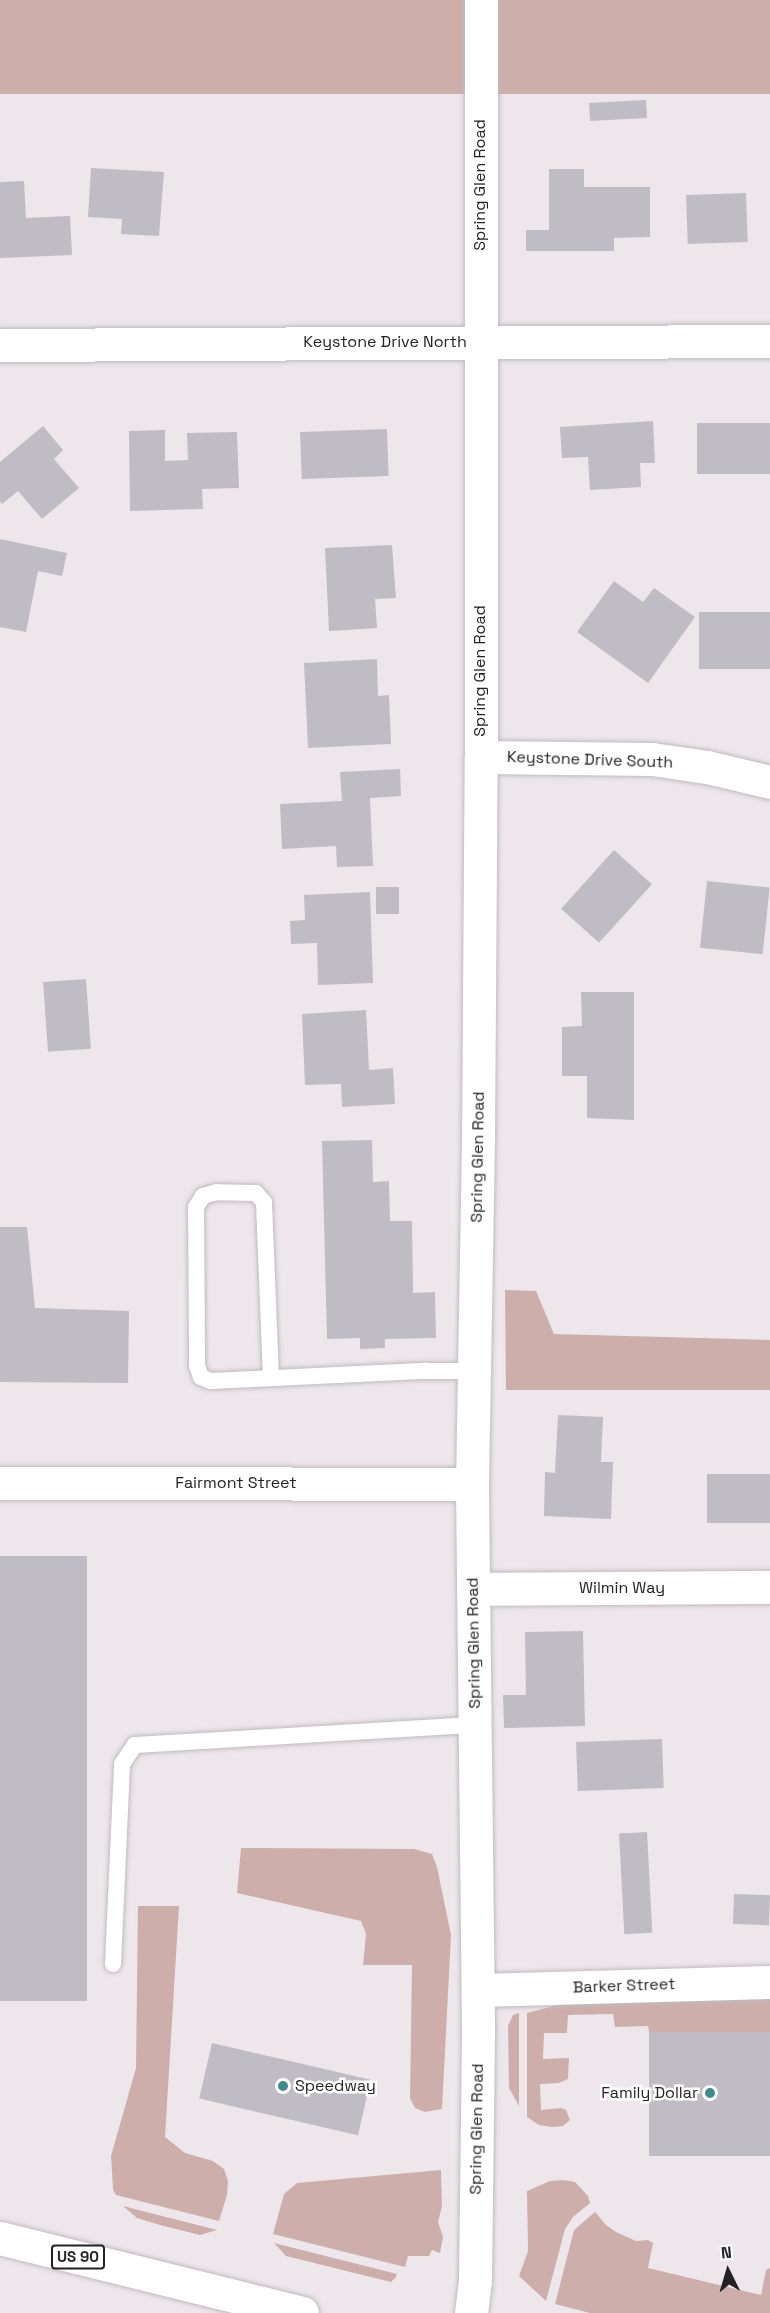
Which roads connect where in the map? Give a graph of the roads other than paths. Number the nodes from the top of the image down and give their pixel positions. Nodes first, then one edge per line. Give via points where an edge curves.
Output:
1 (481, 0) edge
2 (770, 341) edge
3 (479, 342) junction
4 (0, 345) edge
5 (481, 757) junction
6 (770, 782) edge
7 (474, 1371) junction
8 (271, 1378) junction
9 (0, 1483) edge
10 (472, 1484) junction
11 (770, 1587) edge
12 (473, 1589) junction
13 (474, 1725) junction
14 (113, 1964) dead end
15 (770, 1982) edge
16 (477, 1990) junction
17 (0, 2238) edge
18 (302, 2313) edge
19 (471, 2313) edge

1 - 3 main road, Spring Glen Road
2 - 3 main road, Keystone Drive North
3 - 4 main road, Keystone Drive North
3 - 5 main road, Spring Glen Road
5 - 6 main road, Keystone Drive South via 652,759
5 - 7 main road, Spring Glen Road
7 - 8 lane
7 - 10 main road, Spring Glen Road
8 - 8 lane via 212,1382 199,1372 196,1207 203,1196 217,1192 256,1193 264,1202
9 - 10 main road, Fairmont Street
10 - 12 main road, Spring Glen Road
11 - 12 main road, Wilmin Way
12 - 13 main road, Spring Glen Road
13 - 14 lane via 135,1744 122,1764
13 - 16 main road, Spring Glen Road
15 - 16 main road, Barker Street
16 - 19 main road, Spring Glen Road via 475,2280
17 - 18 main road, US 90

